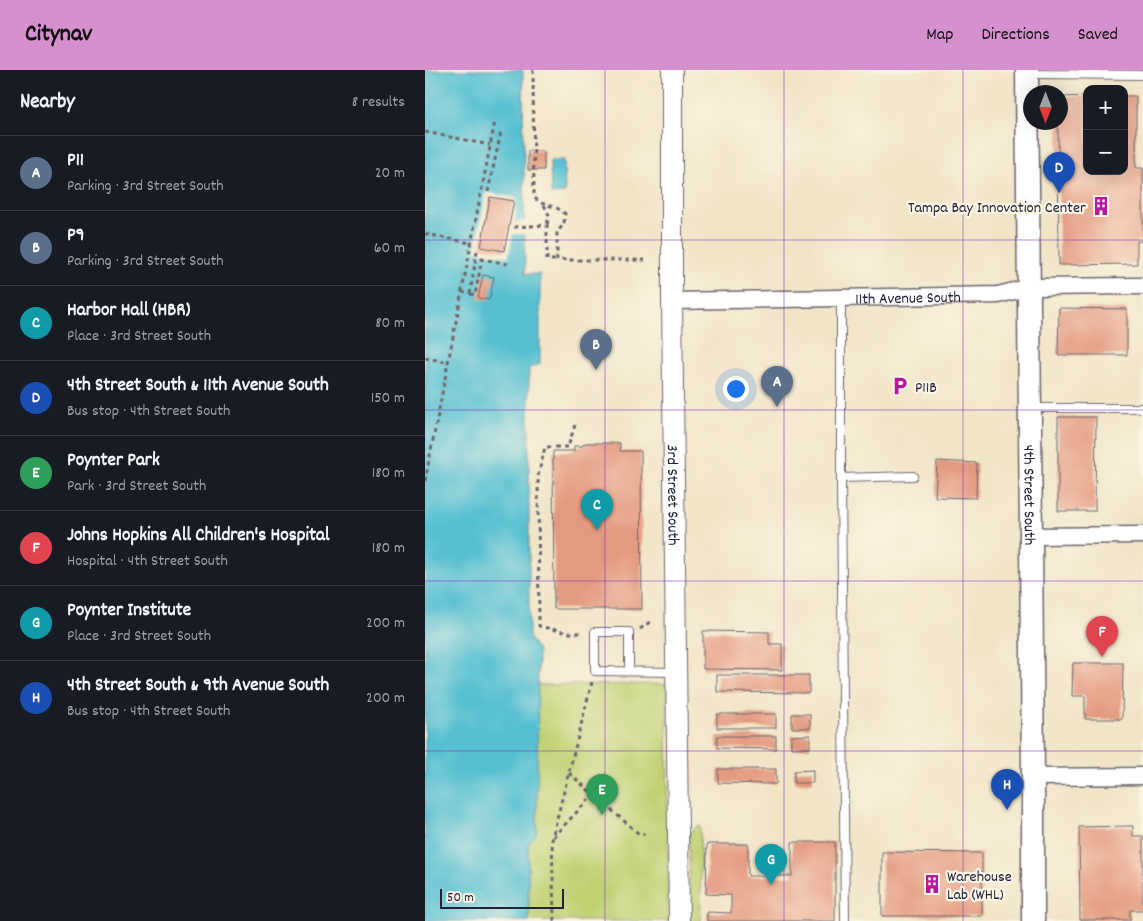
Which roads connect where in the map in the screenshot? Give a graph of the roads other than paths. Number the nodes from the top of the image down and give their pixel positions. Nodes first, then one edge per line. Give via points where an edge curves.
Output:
1 (672, 70) edge
2 (1027, 72) edge
3 (1143, 74) edge
4 (1143, 286) edge
5 (1029, 287) junction
6 (841, 298) junction
7 (672, 301) junction
8 (1030, 408) junction
9 (1143, 408) edge
10 (913, 476) dead end
11 (841, 478) junction
12 (1143, 535) edge
13 (1030, 536) junction
14 (629, 671) junction
15 (676, 672) junction
16 (1143, 776) edge
17 (1033, 777) junction
18 (679, 921) edge
19 (845, 921) edge
20 (1033, 921) edge

1 - 7 street, 3rd Street South
2 - 3 lane
2 - 5 main road, 4th Street South
4 - 5 street, 11th Avenue South
5 - 6 street, 11th Avenue South via 998,296
5 - 8 main road, 4th Street South
6 - 7 street, 11th Avenue South
6 - 11 lane
7 - 15 street, 3rd Street South
8 - 9 lane
8 - 13 main road, 4th Street South
10 - 11 lane
11 - 19 lane
12 - 13 street
13 - 17 main road, 4th Street South
14 - 14 lane via 629,632 595,632 595,671
14 - 15 lane
15 - 18 street, 3rd Street South
16 - 17 street
17 - 20 main road, 4th Street South

